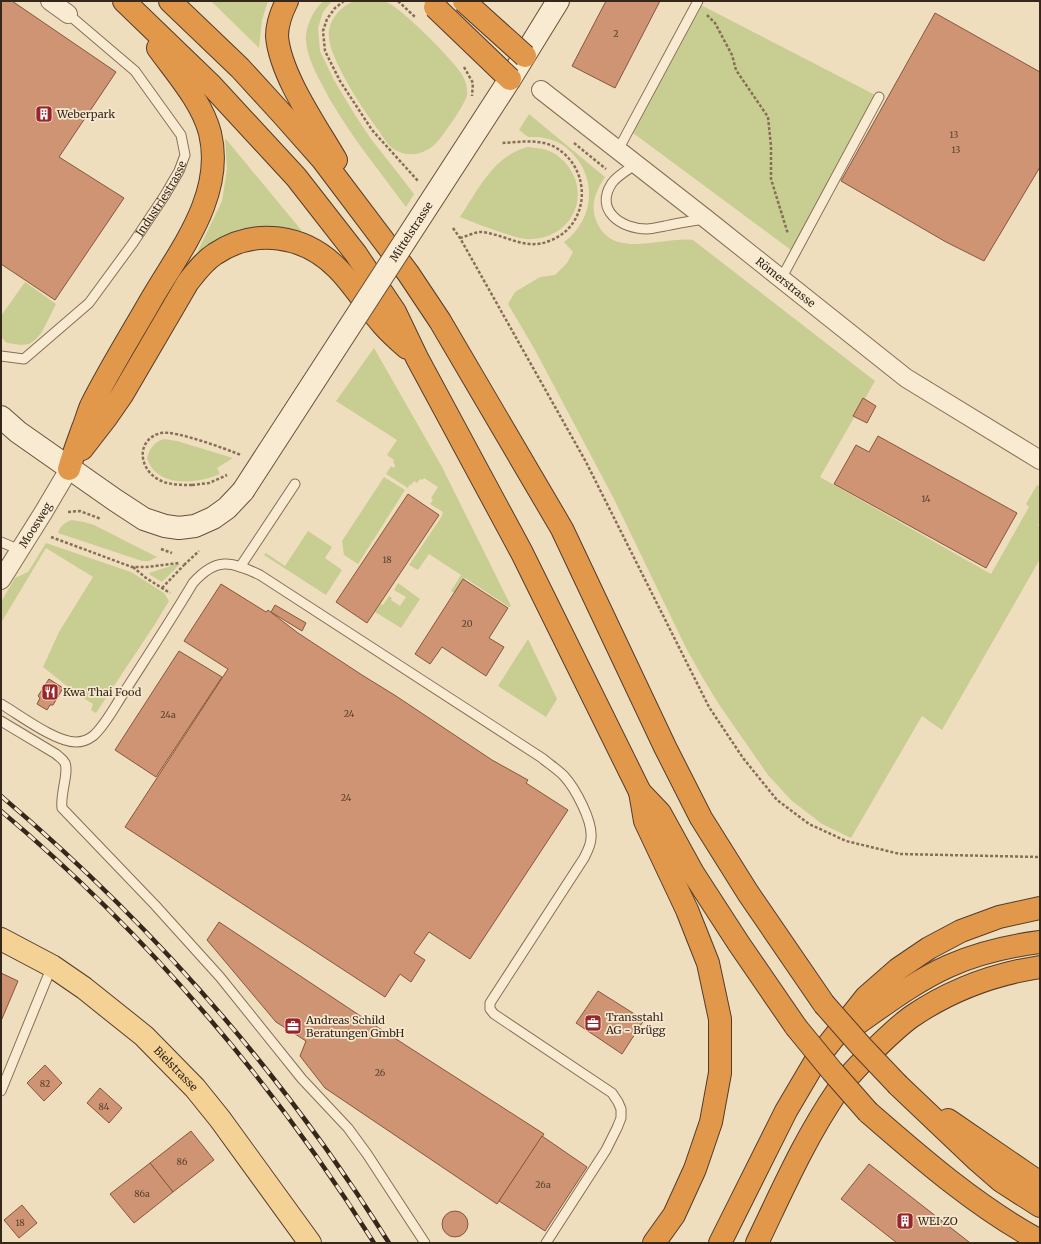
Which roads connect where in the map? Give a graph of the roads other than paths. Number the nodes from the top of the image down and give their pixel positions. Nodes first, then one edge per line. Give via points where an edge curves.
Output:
1 (50, 1) edge
2 (124, 1) edge
3 (170, 1) edge
4 (287, 1) edge
5 (464, 1) edge
6 (558, 1) edge
7 (697, 2) edge
8 (428, 10) edge
9 (68, 14) joint
10 (525, 56) junction
11 (510, 79) junction
12 (541, 90) dead end
13 (879, 97) dead end
14 (618, 150) junction
15 (636, 164) junction
16 (705, 218) junction
17 (375, 227) junction
18 (781, 279) junction
19 (1, 356) edge
20 (417, 358) junction
21 (1, 417) edge
22 (1040, 460) edge
23 (69, 468) junction
24 (295, 484) dead end
25 (1, 542) edge
26 (20, 550) junction
27 (240, 567) junction
28 (1, 580) edge
29 (1, 704) edge
30 (1, 721) edge
31 (640, 792) junction
32 (1040, 908) edge
33 (1, 939) edge
34 (1040, 942) edge
35 (52, 966) junction
36 (1040, 967) edge
37 (832, 1041) junction
38 (898, 1085) junction
39 (1, 1091) edge
40 (1040, 1183) edge
41 (1040, 1206) edge
42 (1040, 1241) edge
43 (310, 1243) edge
44 (425, 1243) edge
45 (546, 1243) edge
46 (654, 1243) edge
47 (720, 1243) edge
48 (757, 1243) edge

1 - 9 street
2 - 20 highway via 212,85 296,177 356,254 391,306
2 - 23 highway via 192,95 210,133 213,157 202,210 195,227 90,407
3 - 17 highway via 240,68 283,114
4 - 17 highway via 282,10 277,35 287,71 295,90
5 - 10 highway, bridge
6 - 10 main road, Mittelstrasse
7 - 14 lane
8 - 11 highway, bridge
9 - 19 lane, Industriestrasse via 135,71 181,135 185,155 166,194 134,243 88,303 24,360
10 - 11 main road, Mittelstrasse
11 - 23 main road, Mittelstrasse, bridge via 253,458 243,490 227,508 195,526 165,526 144,518
12 - 14 street, Römerstrasse
13 - 18 lane
14 - 15 street, Römerstrasse
15 - 16 street, Römerstrasse
15 - 16 lane via 618,176 608,192 606,203 617,221 630,227 647,229
16 - 18 street, Römerstrasse
17 - 38 highway, bridge via 440,321 562,529 701,818 748,893 824,1004
18 - 22 street, Römerstrasse via 906,378
20 - 23 highway via 383,325 337,269 320,254 297,242 279,238 243,241 216,254 200,267 188,282 122,395
20 - 31 highway via 522,553
21 - 23 main road
23 - 26 street, Moosweg
24 - 27 lane
25 - 26 lane
26 - 28 street, Moosweg
27 - 29 lane via 225,563 217,564 202,572 93,736 78,742 68,741 54,736
27 - 45 lane via 260,575 542,758 572,786 588,819 591,837 584,858 490,1003 494,1014 608,1090 621,1109 617,1128 606,1150
30 - 44 lane via 62,760 66,765 62,808 215,972 302,1079 348,1128
31 - 42 highway, bridge via 660,813 693,873 796,1027 868,1112 969,1196
31 - 46 highway via 645,821 687,910 708,963 720,1019 720,1073 711,1122 695,1169 674,1214
32 - 37 highway via 1005,915 979,924 929,948 898,969 866,997
33 - 35 main road, Bielstrasse
34 - 37 highway via 1006,947 949,966 903,992
35 - 39 lane
35 - 43 main road, Bielstrasse via 144,1036 195,1088
36 - 48 highway via 967,987 911,1017 890,1034 839,1088 820,1117
37 - 47 highway via 816,1060 786,1111
38 - 40 highway
38 - 41 highway via 1001,1181

